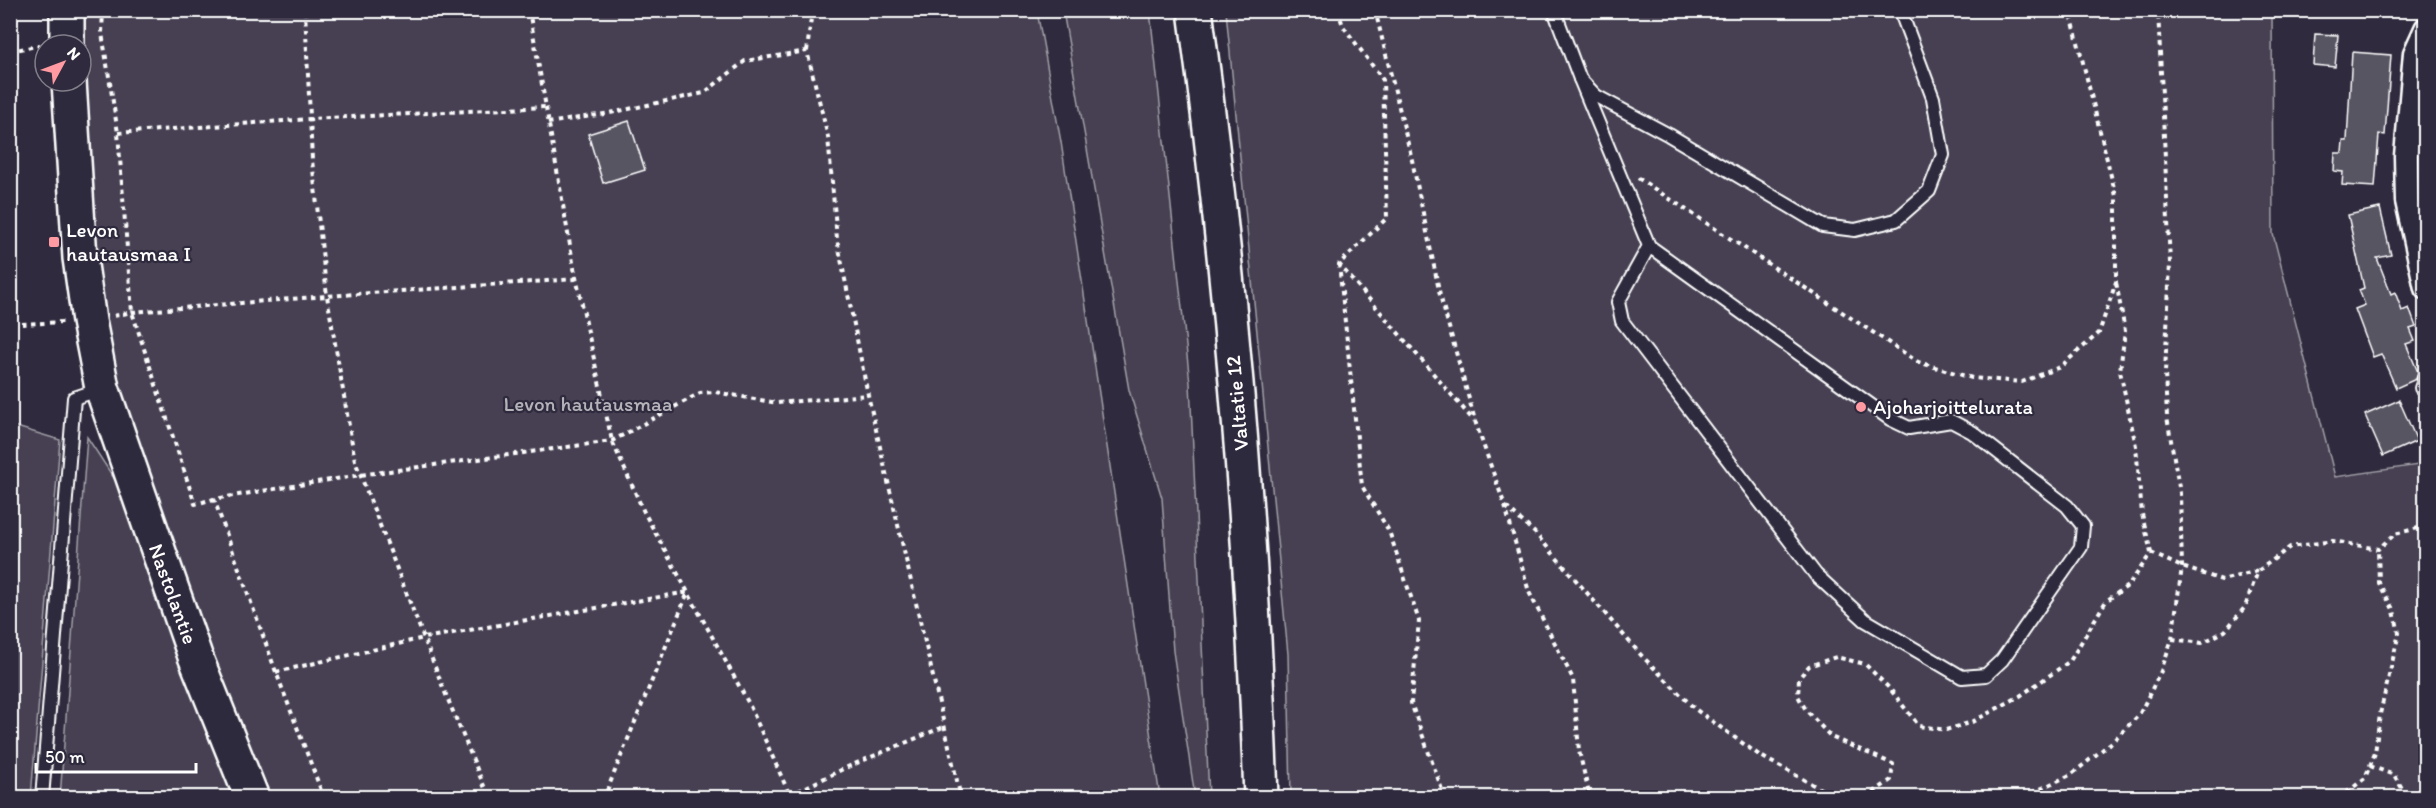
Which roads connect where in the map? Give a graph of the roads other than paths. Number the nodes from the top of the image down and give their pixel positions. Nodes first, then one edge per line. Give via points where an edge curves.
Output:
1 (67, 10) edge
2 (1196, 10) edge
3 (1554, 10) edge
4 (1900, 10) edge
5 (2426, 29) edge
6 (67, 33) edge
7 (1580, 79) junction
8 (70, 93) edge
9 (1649, 246) junction
10 (2426, 288) edge
11 (2426, 375) edge
12 (102, 388) junction
13 (2421, 388) dead end
14 (42, 798) edge
15 (252, 798) edge
16 (1261, 798) edge

1 - 6 main road
2 - 16 main road, Valtatie 12 via 1246,506
3 - 7 lane
4 - 7 lane via 1933,98 1942,155 1929,190 1896,219 1855,230 1823,226 1596,96
5 - 10 street via 2415,53 2406,156 2407,201
7 - 9 lane
8 - 12 main road, Nastolantie via 80,258
9 - 9 lane via 1890,419 1909,428 1951,421 1972,432 2067,506 2084,526 2081,547 2002,660 1986,675 1962,677 1865,620 1816,575 1622,321 1618,302
11 - 13 lane
12 - 14 lane via 74,398
12 - 15 main road, Nastolantie via 195,656

